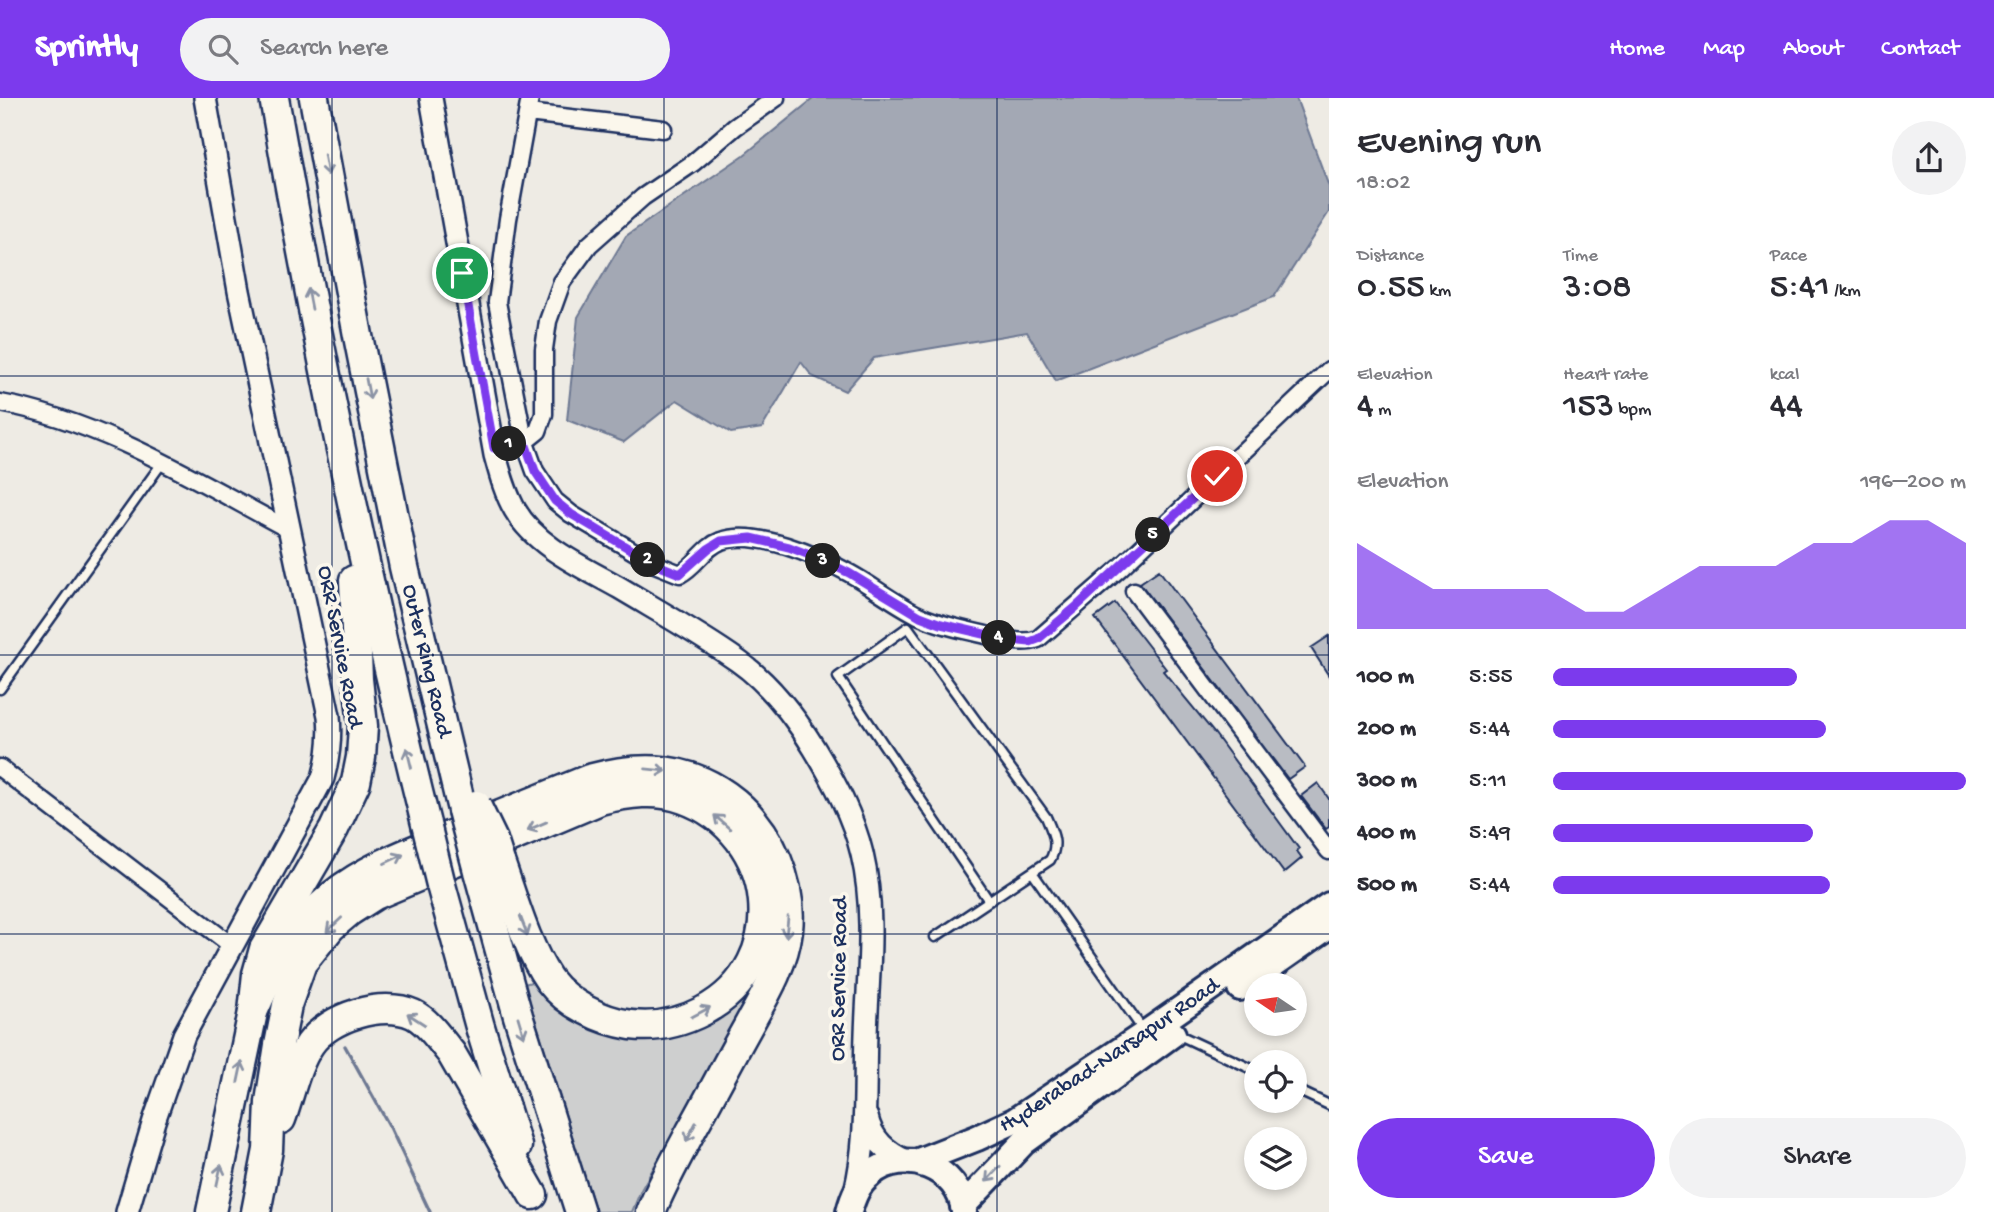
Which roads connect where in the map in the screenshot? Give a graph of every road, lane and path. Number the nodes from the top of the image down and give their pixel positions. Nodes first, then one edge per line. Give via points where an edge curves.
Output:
1 (205, 98) edge
2 (274, 98) edge
3 (314, 98) edge
4 (431, 98) edge
5 (776, 98) edge
6 (529, 105) edge
7 (663, 129) dead end
8 (1329, 370) edge
9 (0, 403) edge
10 (524, 440) junction
11 (494, 448) junction
12 (162, 463) junction
13 (351, 503) junction
14 (290, 530) junction
15 (1134, 592) dead end
16 (0, 690) edge
17 (0, 768) edge
18 (1329, 851) edge
19 (489, 867) junction
20 (1032, 872) junction
21 (989, 901) junction
22 (1329, 905) edge
23 (1329, 926) edge
24 (935, 937) dead end
25 (231, 946) junction
26 (253, 1012) junction
27 (1175, 1033) junction
28 (1146, 1034) junction
29 (1244, 1065) edge
30 (1307, 1095) edge
31 (865, 1105) junction
32 (1329, 1105) edge
33 (268, 1150) junction
34 (911, 1162) junction
35 (536, 1204) edge
36 (851, 1204) edge
37 (963, 1209) edge
38 (128, 1212) edge
39 (211, 1212) edge
40 (256, 1212) edge
41 (580, 1212) edge
42 (651, 1212) edge

1 - 14 main road, ORR Service Road via 239,291
13 -> 2 highway, Outer Ring Road
3 -> 19 highway, Outer Ring Road, bridge via 389,493 453,771
4 - 11 main road, ORR Service Road
5 - 10 street via 643,197 589,245 562,282 551,311 544,349 544,414 538,431
6 - 7 street
6 - 10 street via 496,302
8 - 10 street via 1120,568 1030,642 941,624 810,555 751,538 721,541 680,574 655,564 555,501 535,471
9 - 12 street via 60,418
10 - 11 street
11 - 31 main road, ORR Service Road via 516,511 536,534 741,663 797,723 831,777 858,842 868,890 871,934
12 - 14 street
12 - 16 lane
13 - 26 highway via 361,757 334,829 264,949
35 -> 13 highway, Outer Ring Road, bridge via 441,885
14 - 25 main road, ORR Service Road via 329,716 329,758 323,778
15 - 18 street
17 - 25 street
19 -> 33 highway via 550,980 571,1000 623,1024 667,1024 712,1006 745,975 762,933 762,888 734,833 702,806 644,792 600,800 407,880 350,911 302,962 287,1005 270,1102
19 -> 41 highway, Outer Ring Road via 518,1016
20 - 21 lane
20 - 21 lane via 1054,852 1055,838 1046,817 908,628 838,677
20 - 28 lane
21 - 24 lane
22 - 28 main road, Hyderabad-Narsapur Road
23 - 27 main road, Hyderabad-Narsapur Road
25 - 38 main road, ORR Service Road via 184,1035
39 -> 26 highway
26 -> 42 highway via 285,948 306,921 360,876 613,772 664,771 707,784 740,807 768,842 786,886 788,931 768,989
27 - 29 lane
27 -> 37 main road, Hyderabad-Narsapur Road via 1024,1142
28 - 34 main road, Hyderabad-Narsapur Road via 1014,1121
30 - 32 lane
31 - 34 main road via 877,1141 891,1154
31 - 36 main road, ORR Service Road via 861,1167
35 -> 33 highway via 451,1053 414,1015 394,1010 339,1019 320,1032 299,1063
33 - 40 highway
34 - 36 main road, Hyderabad-Narsapur Road via 881,1167 860,1185
34 - 37 main road via 944,1174 959,1194

